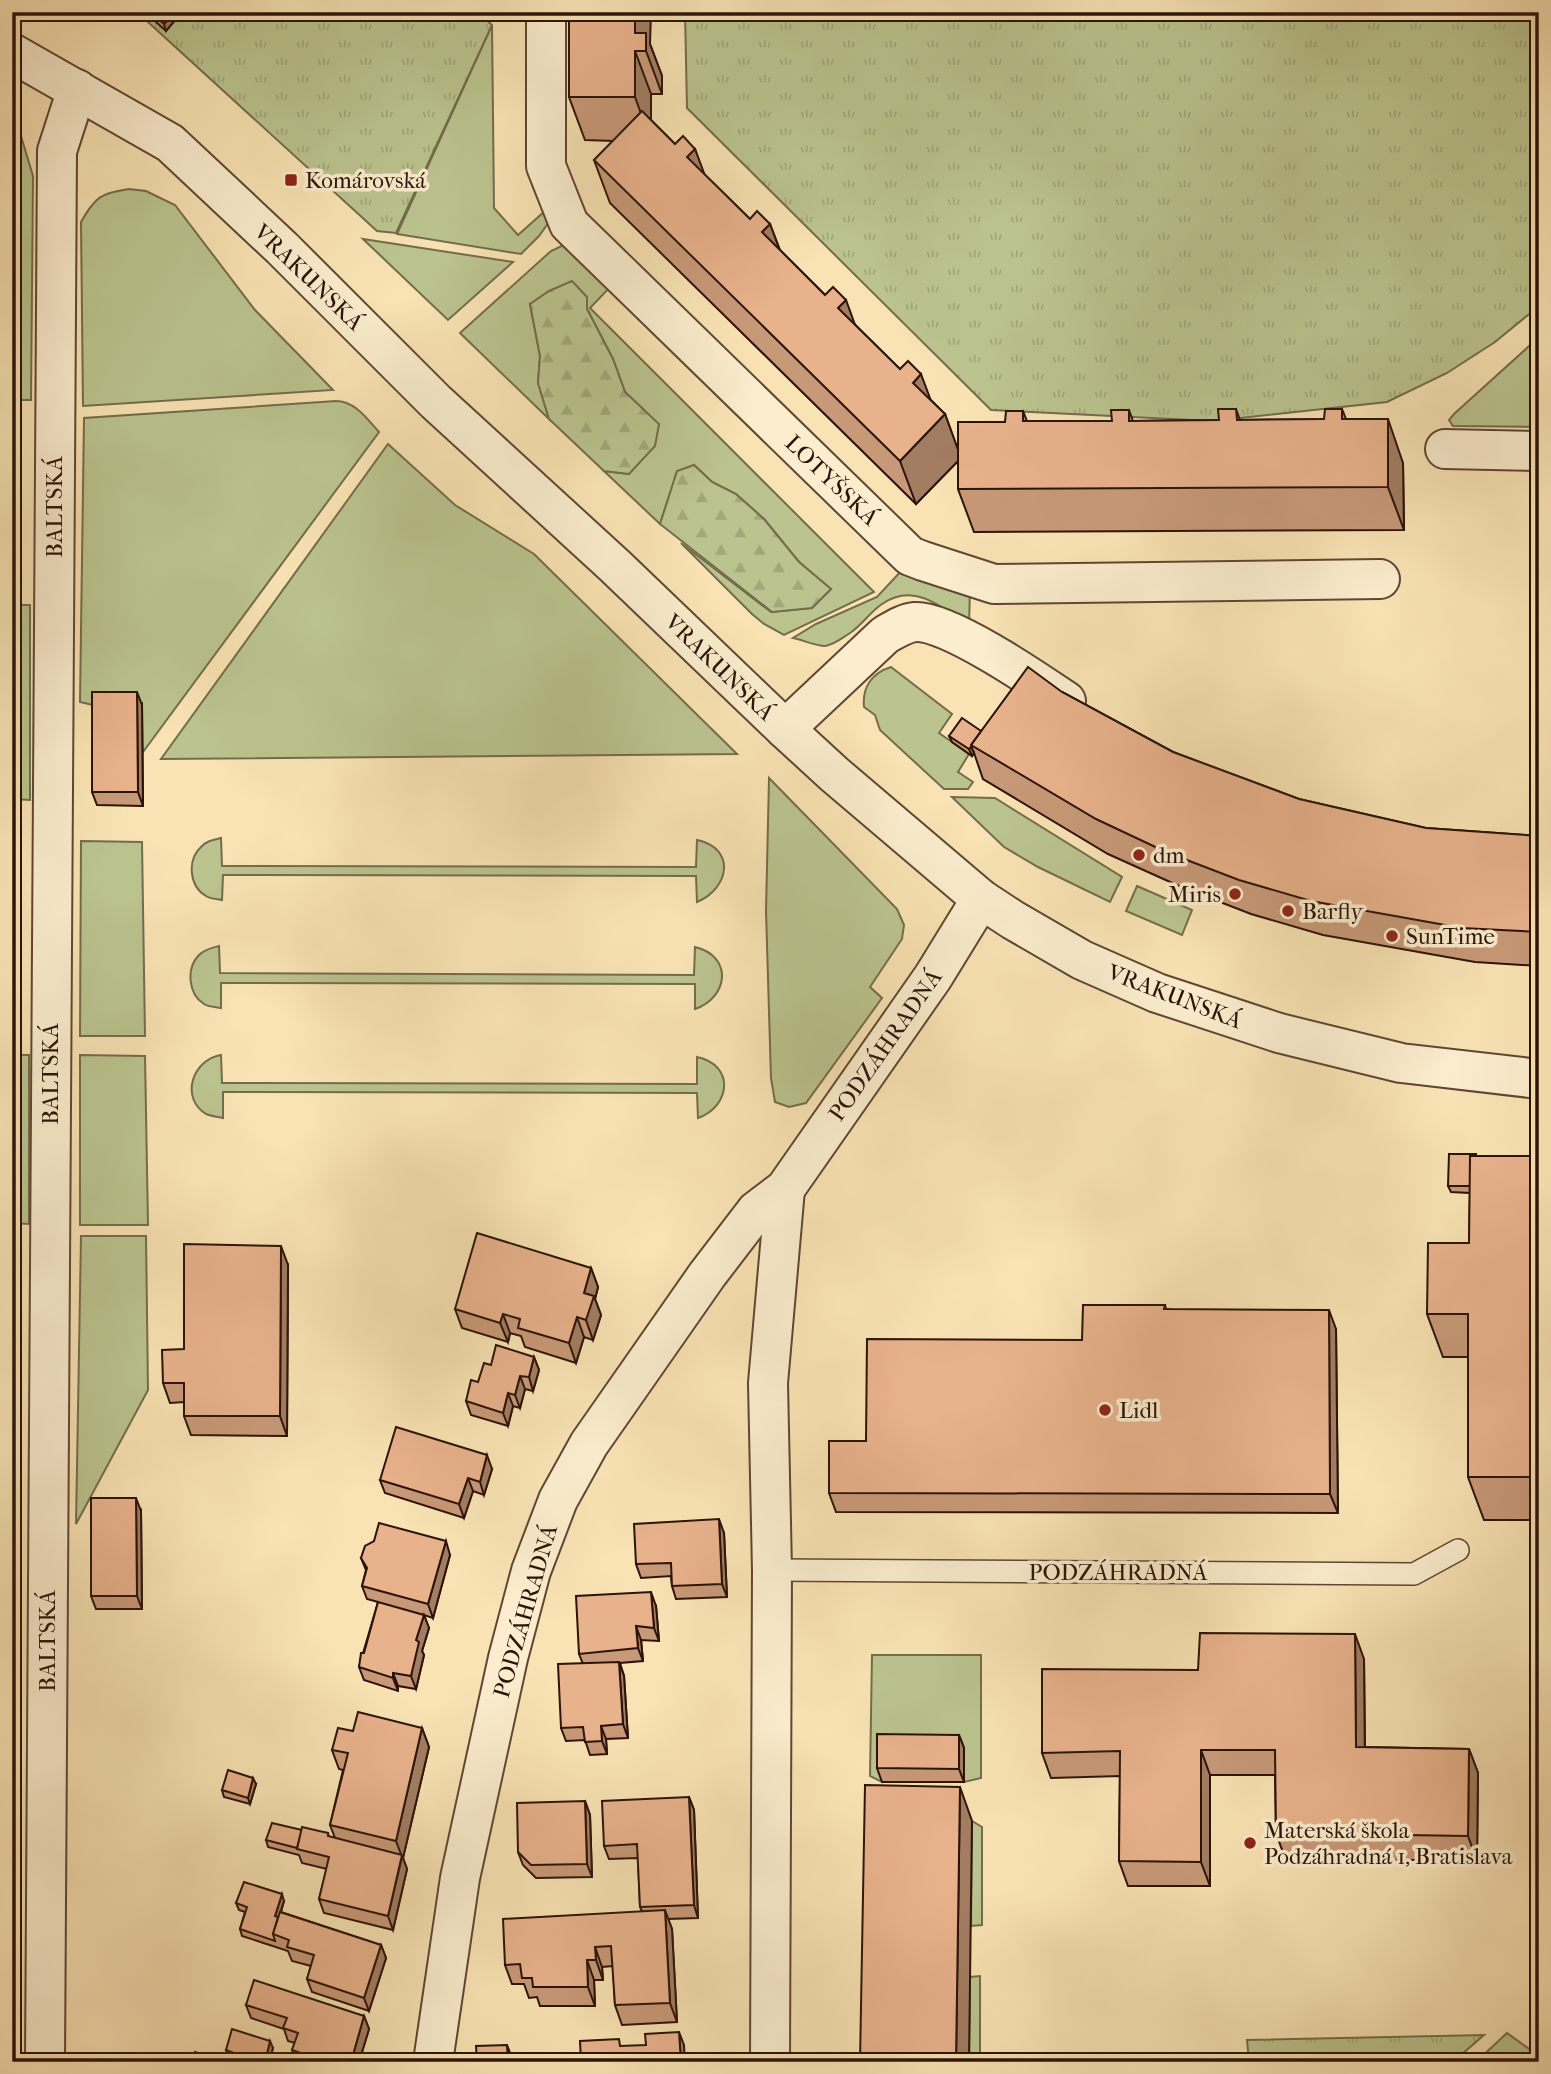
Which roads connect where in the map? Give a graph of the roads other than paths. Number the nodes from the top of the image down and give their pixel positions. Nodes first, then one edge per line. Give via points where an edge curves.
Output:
1 (546, 12) edge
2 (12, 53) edge
3 (77, 89) junction
4 (1445, 449) dead end
5 (1539, 451) edge
6 (1380, 579) dead end
7 (1095, 720) edge
8 (785, 729) junction
9 (981, 899) junction
10 (1539, 1079) edge
11 (785, 1189) junction
12 (1458, 1550) dead end
13 (772, 1570) junction
14 (45, 2062) edge
15 (433, 2062) edge
16 (770, 2062) edge

1 - 6 street, LOTYŠSKÁ via 546,166 569,224 910,556 994,584
2 - 3 street, VRAKUNSKÁ
3 - 8 street, VRAKUNSKÁ via 170,143 436,402
3 - 14 street, BALTSKÁ via 57,151
4 - 5 street
7 - 8 street via 962,639 936,625 915,622 885,635
8 - 9 street, VRAKUNSKÁ
9 - 10 street, VRAKUNSKÁ via 1082,960 1238,1021 1401,1063
9 - 11 street, PODZÁHRADNÁ via 933,977
11 - 13 street, PODZÁHRADNÁ via 768,1383
11 - 15 street, PODZÁHRADNÁ via 756,1211 707,1275 589,1444 558,1500 531,1571 508,1658 460,1878
12 - 13 lane, PODZÁHRADNÁ via 1414,1574
13 - 16 street, PODZÁHRADNÁ

